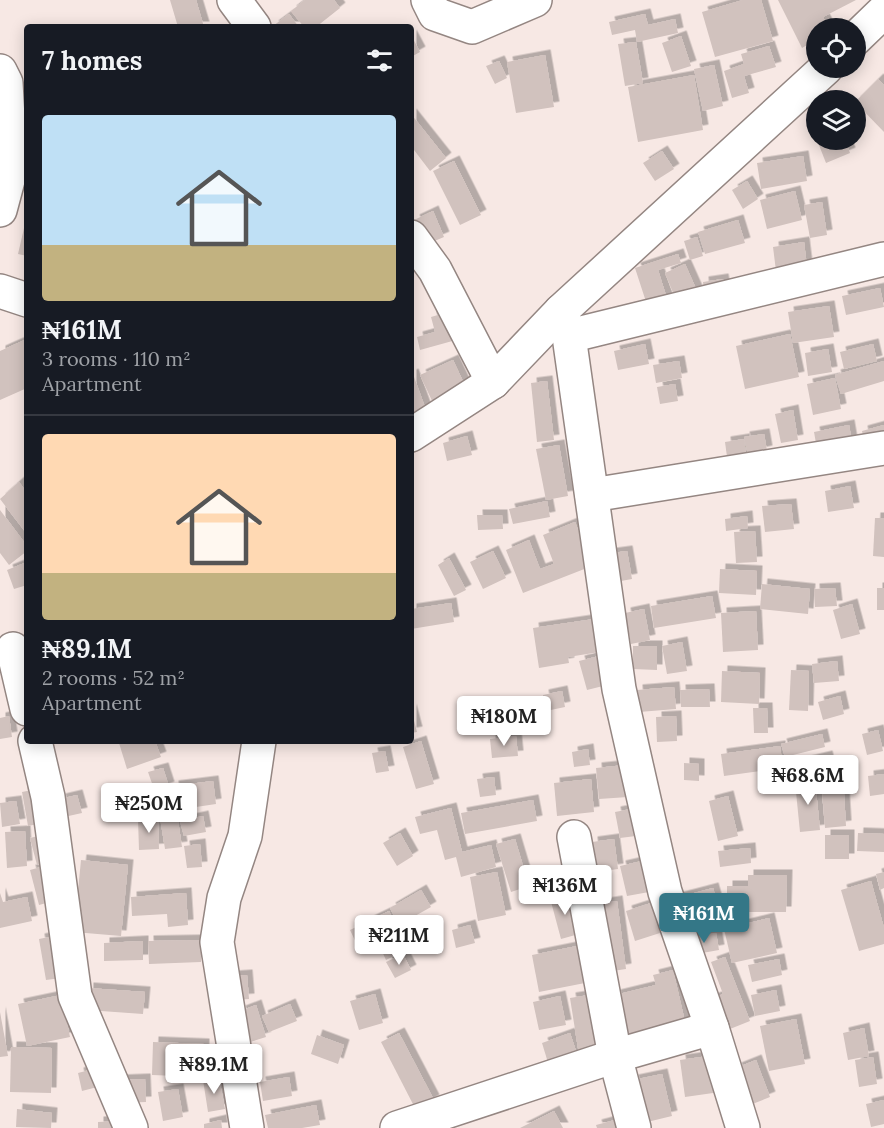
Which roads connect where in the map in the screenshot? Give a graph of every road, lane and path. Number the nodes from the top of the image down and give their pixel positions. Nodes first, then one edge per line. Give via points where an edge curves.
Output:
1 (234, 0) edge
2 (428, 0) edge
3 (536, 0) edge
4 (884, 11) edge
5 (252, 24) edge
6 (866, 28) edge
7 (0, 71) edge
8 (816, 78) edge
9 (0, 210) edge
10 (414, 241) edge
11 (884, 259) edge
12 (0, 291) edge
13 (24, 299) edge
14 (565, 324) junction
15 (493, 382) junction
16 (414, 433) edge
17 (884, 448) edge
18 (592, 495) junction
19 (13, 648) edge
20 (24, 696) edge
21 (36, 744) edge
22 (259, 744) edge
23 (574, 837) dead end
24 (712, 1028) junction
25 (615, 1056) junction
26 (131, 1128) edge
27 (247, 1128) edge
28 (397, 1128) edge
29 (634, 1128) edge
30 (743, 1128) edge

1 - 5 street
2 - 3 street via 435,14 472,27
4 - 6 street
7 - 9 street via 6,83 11,169
8 - 14 street
10 - 15 street via 435,270
11 - 14 street
12 - 13 street
14 - 15 street
14 - 18 street
15 - 16 street
17 - 18 street
18 - 24 street via 619,689 665,892
19 - 20 street
21 - 26 street via 48,797 75,996
22 - 27 street via 245,836 224,898 217,942
23 - 25 street
24 - 25 street
24 - 30 street
25 - 28 street
25 - 29 street

